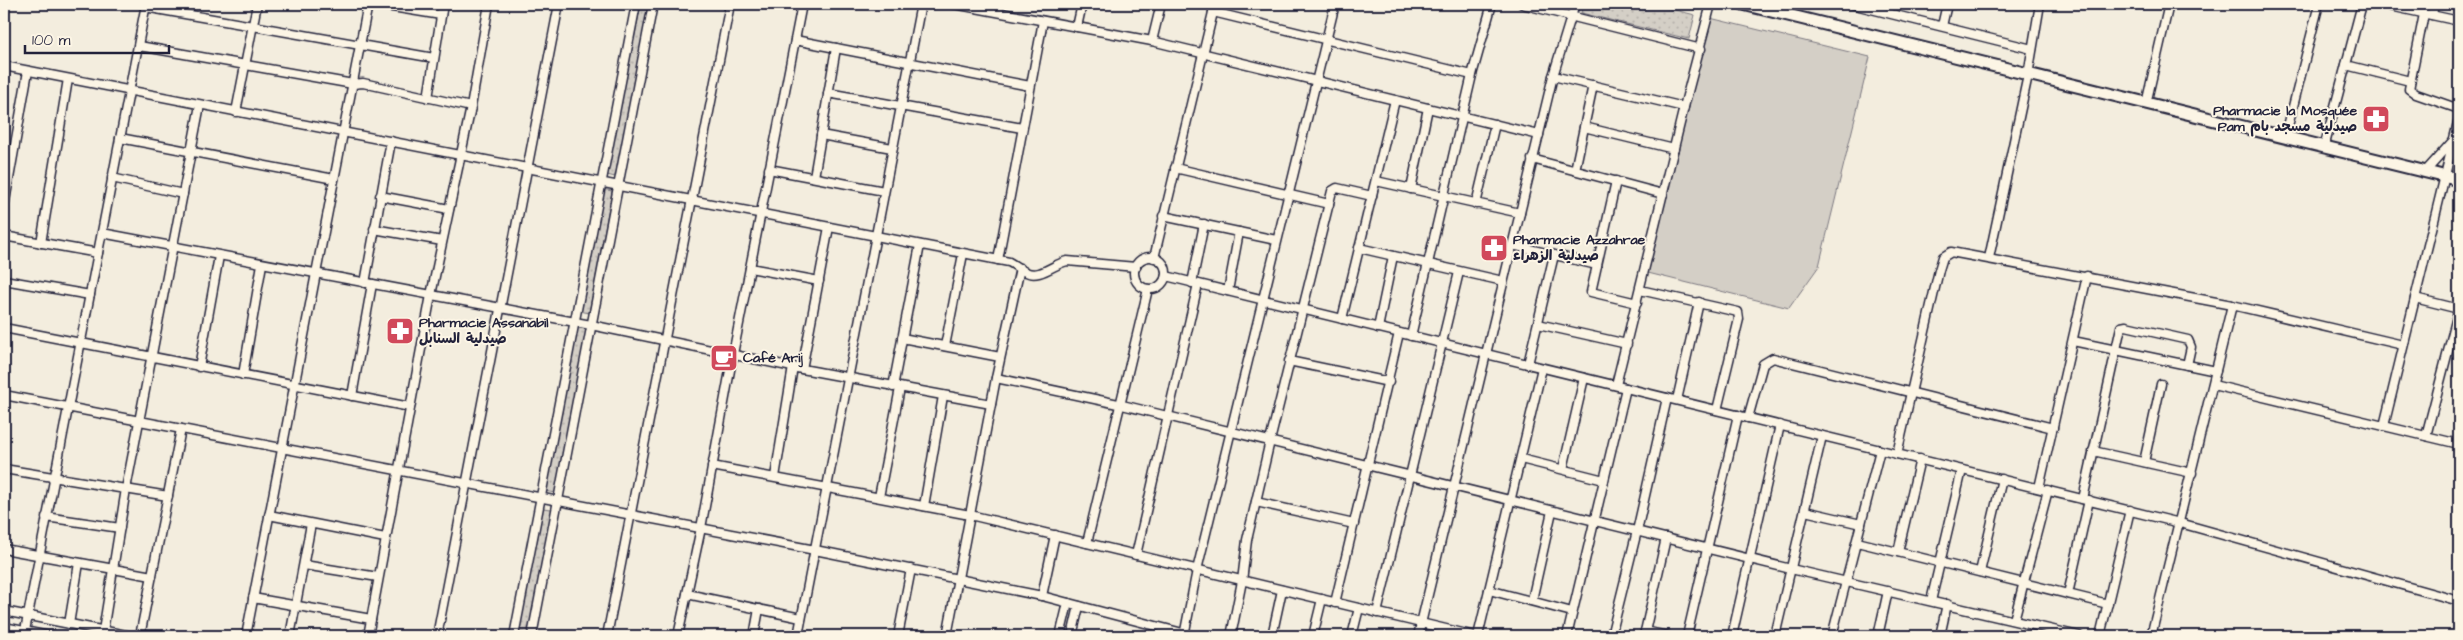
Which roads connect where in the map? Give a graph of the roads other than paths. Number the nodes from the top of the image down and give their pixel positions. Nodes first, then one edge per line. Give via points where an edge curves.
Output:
1 (257, 4) edge
2 (368, 4) edge
3 (374, 4) edge
4 (443, 4) edge
5 (489, 4) edge
6 (559, 4) edge
7 (636, 4) edge
8 (653, 4) edge
9 (730, 4) edge
10 (802, 4) edge
11 (921, 4) edge
12 (954, 4) edge
13 (1002, 4) edge
14 (1082, 4) edge
15 (1161, 4) edge
16 (1215, 4) edge
17 (1335, 4) edge
18 (1492, 4) edge
19 (1522, 4) edge
20 (1575, 4) edge
21 (1712, 4) edge
22 (1743, 4) edge
23 (1851, 4) edge
24 (1947, 4) edge
25 (2040, 4) edge
26 (2169, 4) edge
27 (2319, 4) edge
28 (2362, 4) edge
29 (2381, 4) edge
30 (2434, 4) edge
31 (145, 5) edge
32 (1872, 6) edge
33 (1213, 12) junction
34 (1000, 13) junction
35 (2428, 14) junction
36 (441, 15) junction
37 (1571, 16) junction
38 (2459, 20) edge
39 (1043, 21) junction
40 (252, 26) junction
41 (1942, 26) junction
42 (1077, 27) junction
43 (1325, 39) junction
44 (795, 40) junction
45 (1152, 41) junction
46 (139, 46) junction
47 (360, 46) junction
48 (836, 48) junction
49 (1701, 49) junction
50 (2032, 49) junction
51 (1204, 52) junction
52 (434, 58) junction
53 (909, 63) junction
54 (245, 64) junction
55 (2346, 64) junction
56 (4, 66) edge
57 (28, 71) junction
58 (2028, 75) junction
59 (1472, 76) junction
60 (1553, 76) junction
61 (68, 79) junction
62 (1316, 80) junction
63 (2410, 81) junction
64 (353, 84) junction
65 (1593, 85) junction
66 (1030, 86) junction
67 (128, 92) junction
68 (828, 93) junction
69 (428, 98) junction
70 (1395, 100) junction
71 (2146, 104) junction
72 (200, 105) junction
73 (900, 106) junction
74 (471, 107) junction
75 (1684, 107) junction
76 (1428, 108) junction
77 (2459, 109) edge
78 (236, 112) junction
79 (1462, 116) junction
80 (2459, 118) edge
81 (1495, 124) junction
82 (1584, 127) junction
83 (1022, 128) junction
84 (344, 132) junction
85 (821, 135) junction
86 (1539, 135) junction
87 (120, 138) junction
88 (2285, 138) junction
89 (2454, 139) junction
90 (391, 141) junction
91 (892, 148) junction
92 (2324, 148) junction
93 (1674, 149) junction
94 (191, 152) junction
95 (460, 156) junction
96 (1532, 159) junction
97 (528, 168) junction
98 (1175, 168) junction
99 (769, 169) junction
100 (1575, 170) junction
101 (2425, 172) junction
102 (814, 177) junction
103 (2445, 177) junction
104 (112, 178) junction
105 (334, 179) junction
106 (2459, 180) edge
107 (1376, 181) junction
108 (1616, 181) junction
109 (601, 182) junction
110 (618, 185) junction
111 (1411, 189) junction
112 (884, 191) junction
113 (183, 194) junction
114 (1663, 194) junction
115 (1287, 195) junction
116 (380, 196) junction
117 (1372, 196) junction
118 (1444, 197) junction
119 (692, 200) junction
120 (1328, 204) junction
121 (1476, 204) junction
122 (4, 207) edge
123 (449, 209) junction
124 (760, 213) junction
125 (1520, 213) junction
126 (1163, 216) junction
127 (1204, 224) junction
128 (829, 227) junction
129 (374, 229) junction
130 (1239, 232) junction
131 (102, 233) junction
132 (4, 236) edge
133 (875, 236) junction
134 (1276, 240) junction
135 (442, 241) junction
136 (41, 243) junction
137 (920, 245) junction
138 (1512, 245) junction
139 (173, 247) junction
140 (1359, 248) junction
141 (98, 253) junction
142 (962, 254) junction
143 (1554, 255) junction
144 (218, 256) junction
145 (1392, 256) junction
146 (1154, 258) junction
147 (1989, 258) junction
148 (998, 260) junction
149 (262, 264) junction
150 (1427, 264) junction
151 (1597, 265) junction
152 (1136, 267) junction
153 (750, 268) junction
154 (1020, 268) junction
155 (1459, 272) junction
156 (315, 274) junction
157 (1166, 276) junction
158 (2087, 276) junction
159 (4, 280) edge
160 (819, 281) junction
161 (1503, 282) junction
162 (368, 284) junction
163 (1195, 284) junction
164 (1148, 289) junction
165 (1640, 290) junction
166 (1228, 291) junction
167 (90, 295) junction
168 (431, 295) junction
169 (2414, 298) junction
170 (1262, 300) junction
171 (1699, 302) junction
172 (1636, 303) junction
173 (2232, 304) junction
174 (500, 308) junction
175 (1302, 309) junction
176 (2459, 309) edge
177 (1342, 319) junction
178 (574, 322) junction
179 (1538, 324) junction
180 (591, 325) junction
181 (4, 328) edge
182 (1378, 328) junction
183 (1399, 333) junction
184 (1411, 336) junction
185 (902, 338) junction
186 (664, 341) junction
187 (2073, 341) junction
188 (80, 344) junction
189 (1442, 344) junction
190 (1626, 344) junction
191 (2403, 345) junction
192 (945, 346) junction
193 (2115, 350) junction
194 (733, 354) junction
195 (1485, 354) junction
196 (1000, 357) junction
197 (151, 358) junction
198 (1289, 361) junction
199 (1528, 364) junction
200 (2187, 365) junction
201 (199, 367) junction
202 (793, 367) junction
203 (1542, 368) junction
204 (802, 369) junction
205 (2216, 371) junction
206 (243, 375) junction
207 (848, 378) junction
208 (996, 378) junction
209 (1584, 378) junction
210 (1388, 382) junction
211 (2161, 384) dead end
212 (295, 385) junction
213 (2213, 385) junction
214 (1616, 386) junction
215 (897, 387) junction
216 (1626, 388) junction
217 (1913, 392) junction
218 (4, 395) edge
219 (352, 396) junction
220 (944, 396) junction
221 (1667, 398) junction
222 (1677, 400) junction
223 (991, 404) junction
224 (1118, 404) junction
225 (410, 407) junction
226 (68, 408) junction
227 (1717, 410) junction
228 (1738, 415) junction
229 (1167, 416) junction
230 (1748, 418) junction
231 (139, 422) junction
232 (1780, 426) junction
233 (2384, 426) junction
234 (2053, 428) junction
235 (180, 430) junction
236 (1231, 432) junction
237 (1822, 436) junction
238 (2426, 436) junction
239 (1270, 441) junction
240 (2459, 444) edge
241 (282, 449) junction
242 (1880, 450) junction
243 (2093, 451) junction
244 (1897, 454) junction
245 (1521, 459) junction
246 (1920, 459) junction
247 (2144, 462) junction
248 (1368, 465) junction
249 (712, 466) junction
250 (4, 469) edge
251 (1563, 469) junction
252 (1962, 470) junction
253 (398, 472) junction
254 (2192, 473) junction
255 (1410, 475) junction
256 (774, 477) junction
257 (54, 478) junction
258 (2002, 479) junction
259 (1604, 480) junction
260 (467, 484) junction
261 (1454, 486) junction
262 (827, 487) junction
263 (2039, 488) junction
264 (126, 489) junction
265 (2048, 490) junction
266 (168, 496) junction
267 (879, 497) junction
268 (540, 498) junction
269 (2086, 500) junction
270 (557, 501) junction
271 (1509, 501) junction
272 (1256, 502) junction
273 (924, 506) junction
274 (2130, 510) junction
275 (1552, 511) junction
276 (1805, 511) junction
277 (631, 515) junction
278 (970, 515) junction
279 (269, 516) junction
280 (46, 517) junction
281 (1594, 521) junction
282 (2180, 523) junction
283 (311, 524) junction
284 (1354, 524) junction
285 (1861, 524) junction
286 (120, 528) junction
287 (701, 528) junction
288 (1637, 531) junction
289 (1055, 535) junction
290 (385, 538) junction
291 (1666, 538) junction
292 (1857, 542) junction
293 (1087, 543) junction
294 (1706, 548) junction
295 (4, 549) edge
296 (815, 550) junction
297 (1898, 552) junction
298 (39, 555) junction
299 (1136, 555) junction
300 (1749, 558) junction
301 (79, 563) junction
302 (1941, 563) junction
303 (304, 565) junction
304 (113, 569) junction
305 (1791, 569) junction
306 (911, 570) junction
307 (1197, 570) junction
308 (1980, 572) junction
309 (152, 576) junction
310 (378, 577) junction
311 (959, 579) junction
312 (1242, 580) junction
313 (1846, 581) junction
314 (2024, 583) junction
315 (1282, 590) junction
316 (1489, 590) junction
317 (1888, 591) junction
318 (687, 594) junction
319 (2068, 594) junction
320 (1042, 596) junction
321 (253, 598) junction
322 (1322, 599) junction
323 (1532, 600) junction
324 (1931, 600) junction
325 (2459, 601) edge
326 (1068, 603) junction
327 (1335, 603) junction
328 (1947, 604) junction
329 (2108, 604) junction
330 (296, 606) junction
331 (1079, 606) junction
332 (1359, 608) junction
333 (759, 609) junction
334 (4, 612) edge
335 (1572, 612) junction
336 (1377, 613) junction
337 (27, 616) junction
338 (801, 618) junction
339 (371, 619) junction
340 (2014, 620) junction
341 (69, 624) junction
342 (1420, 624) junction
343 (4, 628) edge
344 (102, 631) junction
345 (24, 634) edge
346 (1645, 634) edge
347 (1184, 635) edge
348 (49, 636) edge
349 (131, 636) edge
350 (140, 636) edge
351 (246, 636) edge
352 (290, 636) edge
353 (368, 636) edge
354 (437, 636) edge
355 (514, 636) edge
356 (532, 636) edge
357 (607, 636) edge
358 (678, 636) edge
359 (754, 636) edge
360 (798, 636) edge
361 (898, 636) edge
362 (947, 636) edge
363 (1060, 636) edge
364 (1072, 636) edge
365 (1194, 636) edge
366 (1231, 636) edge
367 (1272, 636) edge
368 (1314, 636) edge
369 (1352, 636) edge
370 (1418, 636) edge
371 (1474, 636) edge
372 (1567, 636) edge
373 (1611, 636) edge
374 (1668, 636) edge
375 (1687, 636) edge
376 (1732, 636) edge
377 (1775, 636) edge
378 (1832, 636) edge
379 (1878, 636) edge
380 (1940, 636) edge
381 (2079, 636) edge
382 (2100, 636) edge
383 (2151, 636) edge

1 - 40 street
2 - 47 street
3 - 36 street
4 - 36 street
5 - 74 street
6 - 97 street
7 - 109 street
8 - 110 street
9 - 119 street
10 - 44 street
11 - 53 street
12 - 34 street
13 - 34 street
14 - 42 street
15 - 45 street
16 - 33 street
17 - 43 street
18 - 59 street
19 - 37 street
20 - 37 street
21 - 49 street
22 - 58 main road
23 - 32 street
24 - 41 street
25 - 50 street
26 - 71 street
27 - 88 street
28 - 55 street
29 - 35 street
30 - 35 street
31 - 40 street
31 - 46 street
32 - 41 street
33 - 43 street
33 - 51 street
34 - 39 street
35 - 38 street
35 - 63 street
36 - 52 street
37 - 49 street
37 - 60 street
39 - 42 street
39 - 66 street
40 - 47 street
40 - 54 street
41 - 50 street
42 - 45 street
43 - 59 street
43 - 62 street
44 - 48 street
44 - 99 street
45 - 51 street
46 - 54 street
46 - 67 street
47 - 52 street
47 - 64 street
48 - 53 street
48 - 68 street
49 - 75 street
50 - 58 street
51 - 62 street
51 - 98 street
52 - 69 street
53 - 66 street
53 - 73 street
54 - 64 street
54 - 78 street
55 - 63 street
55 - 92 street
56 - 57 street
57 - 61 street
57 - 122 street
58 - 71 main road
58 - 147 street
59 - 79 street
60 - 65 street
60 - 86 street
61 - 67 street
61 - 136 street
62 - 70 street
62 - 115 street
63 - 77 street via 2409,89 2416,94
64 - 69 street via 364,83
64 - 84 street
65 - 75 street
65 - 82 street
66 - 83 street
67 - 72 street
67 - 87 street
68 - 73 street
68 - 85 street
69 - 74 street
70 - 76 street
70 - 107 street
71 - 88 main road
72 - 78 street
72 - 94 street
73 - 83 street
73 - 91 street
74 - 95 street
75 - 93 street
76 - 79 street
76 - 111 street
78 - 84 street
79 - 81 street
79 - 118 street
80 - 89 street
81 - 86 street
81 - 121 street
82 - 93 street
82 - 100 street
83 - 148 street
84 - 90 street
84 - 105 street
85 - 91 street
85 - 102 street
86 - 96 street
87 - 94 street
87 - 104 street
88 - 92 main road
89 - 101 street
89 - 103 street
90 - 95 street
90 - 116 street
91 - 112 street
92 - 101 main road
93 - 114 street
94 - 105 street
94 - 113 street
95 - 97 street
95 - 123 street
96 - 100 street
96 - 125 street
97 - 109 street
97 - 174 street
98 - 115 street
98 - 126 street
99 - 102 street
99 - 124 street
100 - 108 street
101 - 103 main road
102 - 112 street
103 - 106 main road
103 - 169 street
104 - 113 street
104 - 131 street
105 - 156 street
107 - 111 street
107 - 117 street
108 - 114 street
108 - 151 street
109 - 110 street
109 - 178 street
110 - 119 street
110 - 180 street
111 - 118 street
112 - 133 street
113 - 139 street
114 - 165 street
115 - 120 street
115 - 134 street
116 - 123 street
116 - 129 street
117 - 120 street via 1335,188
117 - 140 street
118 - 121 street
118 - 150 street
119 - 124 street
119 - 186 street
120 - 175 street
121 - 125 street
123 - 135 street
124 - 128 street
124 - 153 street
125 - 138 street
126 - 127 street
126 - 146 street
127 - 130 street
127 - 163 street
128 - 133 street
128 - 160 street
129 - 135 street
129 - 162 street
130 - 134 street
130 - 166 street
131 - 139 street
131 - 141 street
132 - 136 street
133 - 137 street
133 - 207 street
134 - 170 street
135 - 168 street
136 - 141 street
137 - 142 street
137 - 185 street
138 - 143 street
138 - 161 street
139 - 144 street
139 - 197 street
140 - 145 street
140 - 177 street
141 - 167 street
142 - 148 street
142 - 192 street
143 - 151 street
143 - 179 street
144 - 149 street
144 - 201 street
145 - 150 street
145 - 182 street
146 - 152 street via 1144,259
146 - 157 street via 1162,262
147 - 158 street
147 - 217 street via 1956,252 1943,257
148 - 154 street
149 - 156 street
149 - 206 street
150 - 155 street
150 - 184 street
151 - 172 street via 1591,292
152 - 154 street via 1067,261 1036,274
152 - 164 street via 1136,280
153 - 160 street
153 - 194 street
154 - 196 street
155 - 161 street
155 - 189 street
156 - 162 street
156 - 212 street
157 - 163 street
157 - 164 street via 1157,288
158 - 173 street
158 - 187 street
159 - 167 street
160 - 204 street
161 - 195 street
162 - 168 street
162 - 219 street
163 - 166 street
163 - 229 street
164 - 224 street
165 - 171 street
165 - 172 street
166 - 170 street
167 - 188 street
168 - 174 street
168 - 225 street
169 - 176 street
169 - 191 street
170 - 175 street
170 - 236 street
171 - 222 street
171 - 227 street via 1735,310 1739,316
172 - 190 street
173 - 191 street
173 - 205 street
174 - 178 street
174 - 260 street
175 - 177 street
175 - 198 street
176 - 238 street
177 - 182 street
178 - 180 street
178 - 268 street
179 - 190 street
179 - 199 street
180 - 186 street
180 - 270 street
181 - 188 street
182 - 183 street
183 - 184 street
183 - 210 street
184 - 189 street
185 - 192 street
185 - 215 street
186 - 194 street
186 - 277 street
187 - 193 street
187 - 234 street
188 - 197 street
188 - 226 street
189 - 195 street
189 - 255 street
190 - 214 street
191 - 233 street
192 - 196 street
193 - 200 street
193 - 200 street via 2120,329 2126,326 2188,340 2191,347
193 - 243 street
194 - 202 street
194 - 249 street
195 - 199 street
195 - 261 street
196 - 208 street
197 - 201 street
197 - 231 street
198 - 210 street
198 - 239 street
199 - 203 street
200 - 205 street
201 - 206 street
202 - 204 street
202 - 256 street
203 - 209 street
203 - 245 street
204 - 207 street
205 - 213 street
206 - 212 street
207 - 215 street
207 - 262 street
208 - 223 street
208 - 224 street
209 - 214 street
209 - 251 street
210 - 248 street
211 - 247 street
212 - 219 street
212 - 241 street
213 - 233 street
213 - 254 street
214 - 216 street
215 - 220 street
215 - 267 street
216 - 221 street
216 - 259 street
217 - 230 street via 1772,358 1763,364
217 - 234 street
217 - 244 street
218 - 226 street
219 - 225 street
220 - 223 street
220 - 273 street
221 - 222 street
221 - 288 street
222 - 227 street
223 - 278 street
224 - 229 street
224 - 293 street
225 - 253 street
226 - 231 street
226 - 257 street
227 - 228 street
228 - 230 street
228 - 294 street
229 - 236 street
229 - 299 street
230 - 232 street
231 - 235 street
231 - 264 street
232 - 237 street
232 - 300 street
233 - 238 street
234 - 263 street
235 - 241 street
235 - 266 street
236 - 239 street
236 - 307 street
237 - 242 street
237 - 276 street
238 - 240 street
239 - 248 street
239 - 272 street
241 - 253 street
241 - 279 street
242 - 244 street
242 - 285 street
243 - 247 street
243 - 269 street
244 - 246 street
245 - 251 street
245 - 271 street
246 - 252 street
246 - 297 street
247 - 254 street
248 - 255 street
248 - 284 street
249 - 256 street
249 - 287 street
250 - 257 street
251 - 259 street
252 - 258 street
252 - 302 street
253 - 260 street
253 - 290 street
254 - 282 street
255 - 261 street
255 - 336 street
256 - 262 street
257 - 264 street
257 - 280 street
258 - 263 street
258 - 308 street
259 - 281 street
260 - 268 street
260 - 354 street
261 - 271 street
261 - 342 street
262 - 267 street
262 - 296 street
263 - 265 street
264 - 266 street
264 - 286 street
265 - 269 street
265 - 314 street
266 - 309 street
267 - 273 street
268 - 270 street
268 - 355 street
269 - 274 street
269 - 319 street
270 - 277 street
270 - 356 street
271 - 275 street
271 - 316 street
272 - 284 street
272 - 312 street
273 - 278 street
274 - 282 street
274 - 329 street
275 - 281 street
275 - 323 street
276 - 285 street
276 - 305 street
277 - 287 street
277 - 357 street
278 - 289 street
278 - 311 street
279 - 283 street
279 - 321 street
280 - 286 street
280 - 298 street
281 - 288 street
281 - 335 street
282 - 325 street
282 - 383 street
283 - 290 street
283 - 303 street
284 - 327 street
285 - 292 street
286 - 304 street
287 - 296 street
287 - 318 street
288 - 291 street
288 - 373 street
289 - 293 street
289 - 320 street
290 - 310 street
291 - 294 street
291 - 346 street
292 - 297 street
292 - 313 street
293 - 299 street
294 - 300 street
294 - 375 street
295 - 298 street
296 - 306 street
296 - 338 street
297 - 302 street
298 - 301 street
298 - 337 street
299 - 307 street
300 - 305 street
300 - 376 street
301 - 304 street
301 - 341 street
302 - 308 street
302 - 324 street
303 - 310 street
303 - 330 street
304 - 309 street
304 - 344 street
305 - 313 street
305 - 377 street
306 - 311 street
306 - 361 street
307 - 312 street
307 - 347 street
308 - 314 street
309 - 350 street
310 - 339 street
311 - 320 street
311 - 362 street
312 - 315 street
312 - 366 street
313 - 317 street
313 - 378 street
314 - 319 street
314 - 340 street
315 - 322 street
315 - 367 street
316 - 323 street
316 - 371 street
317 - 324 street
317 - 379 street
318 - 333 street
318 - 358 street
319 - 329 street
320 - 326 street
321 - 330 street
321 - 351 street
322 - 327 street
322 - 368 street
323 - 335 street
324 - 328 street
326 - 331 street
326 - 363 street
327 - 332 street
328 - 340 street
328 - 380 street
329 - 382 street
330 - 339 street
330 - 352 street
331 - 347 street
331 - 364 street
332 - 336 street
332 - 369 street
333 - 338 street
333 - 359 street
334 - 337 street
335 - 372 street
336 - 342 street
337 - 341 street
337 - 345 street
338 - 360 street
339 - 353 street
340 - 381 street
341 - 344 street
342 - 370 street
342 - 371 street
343 - 345 street
344 - 349 street
345 - 348 street
346 - 374 street
347 - 365 street

